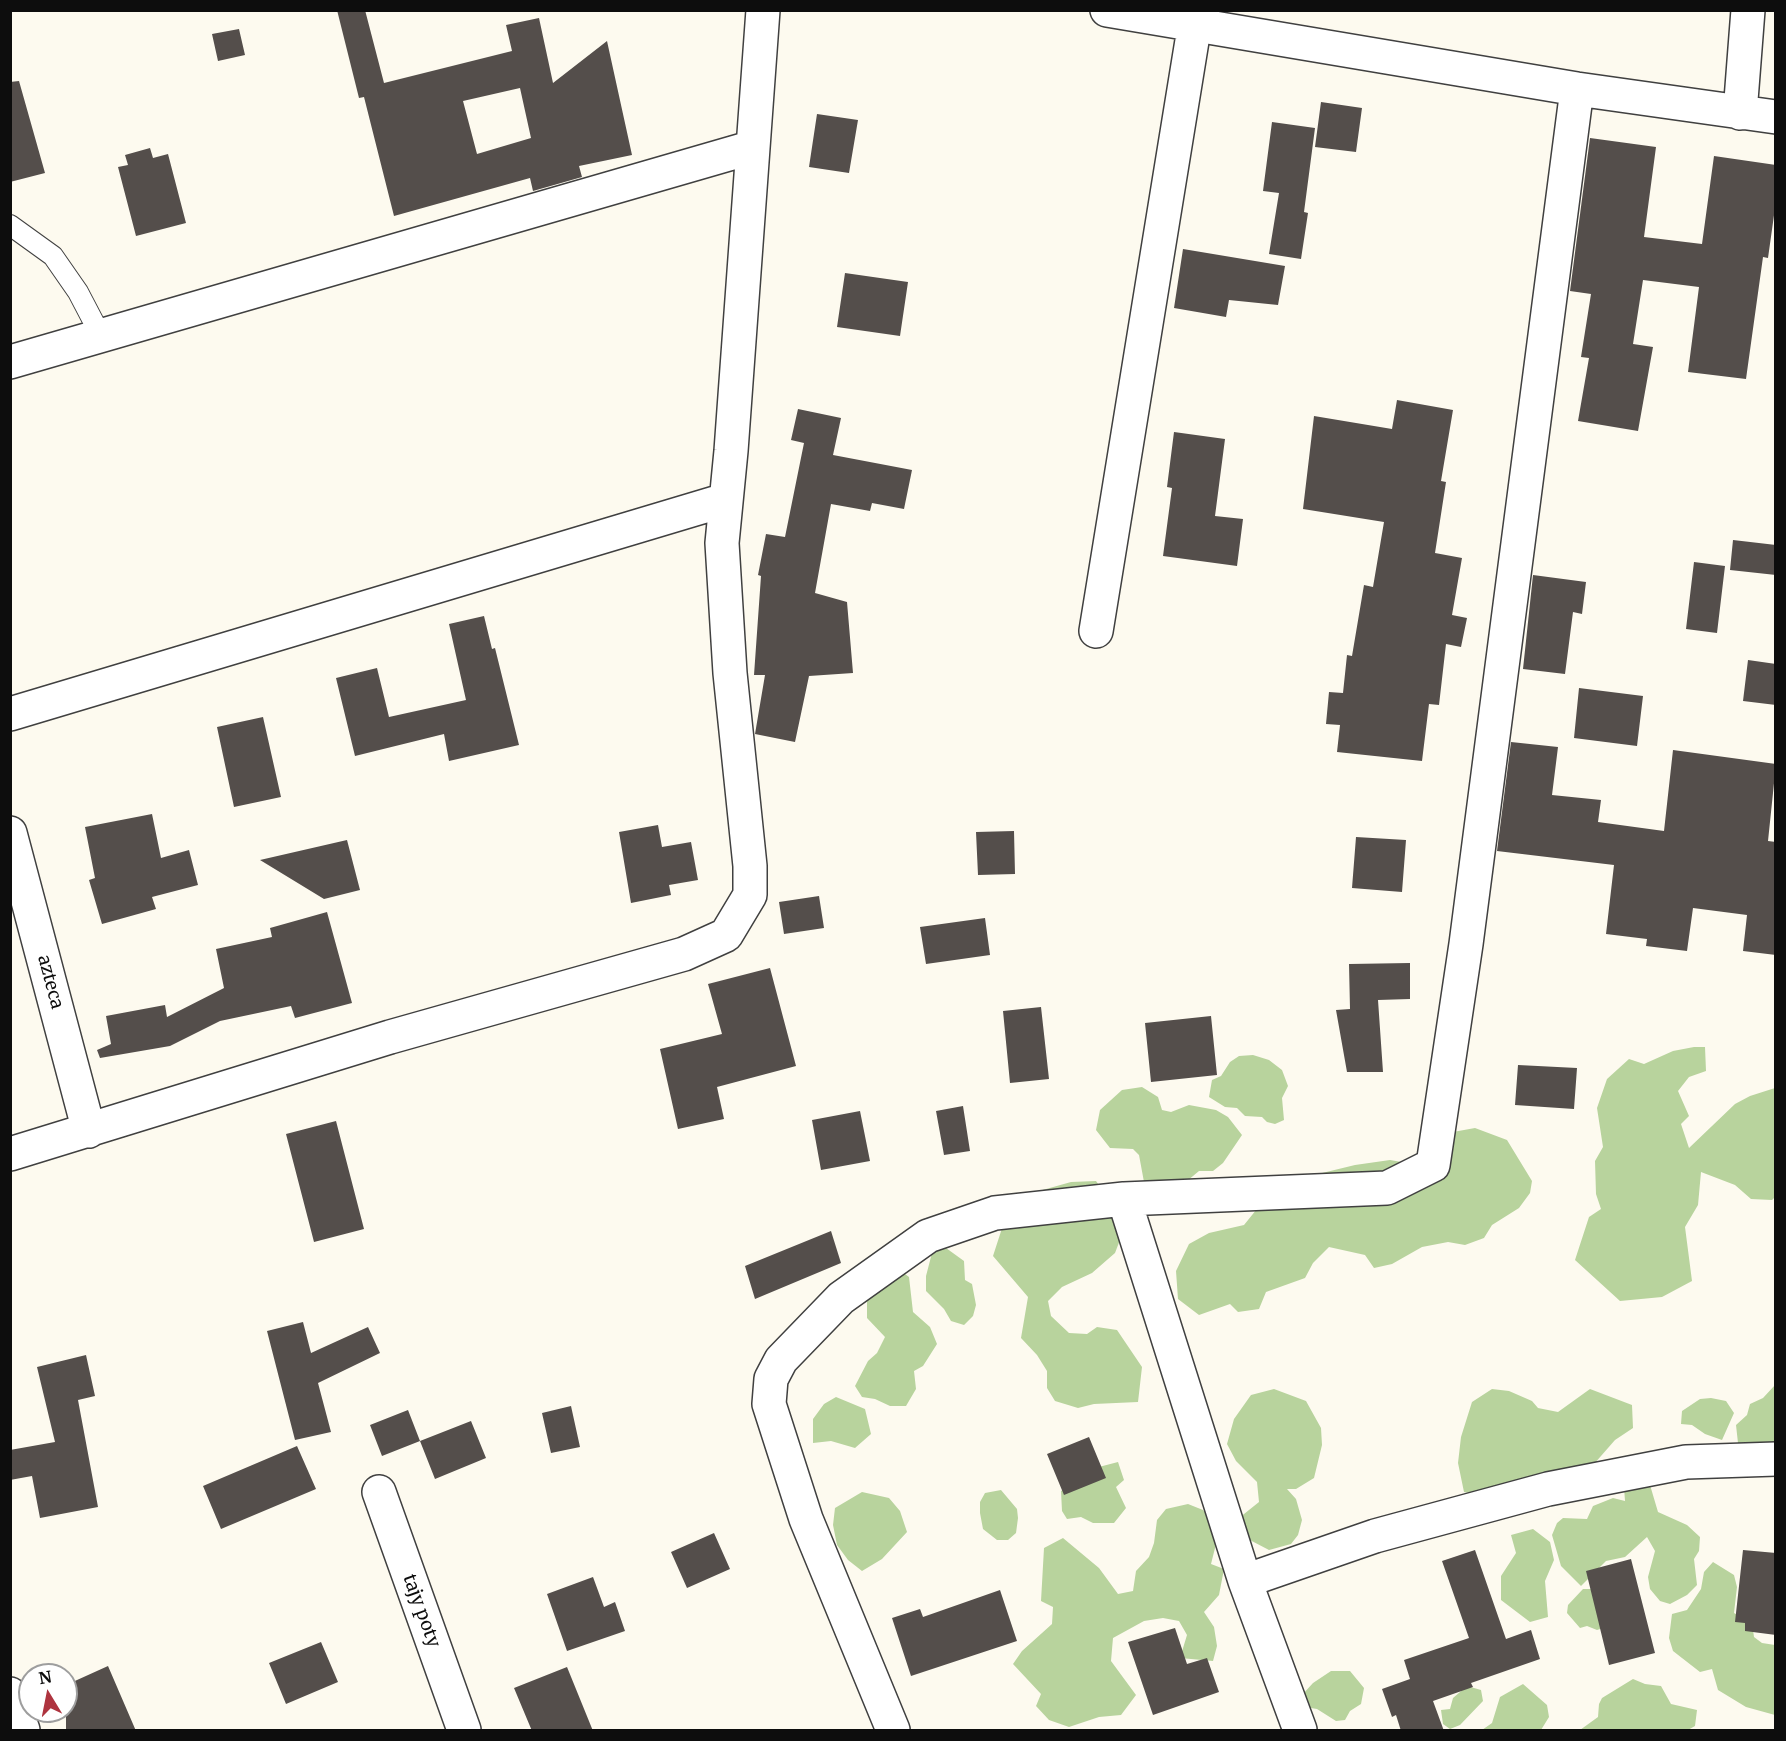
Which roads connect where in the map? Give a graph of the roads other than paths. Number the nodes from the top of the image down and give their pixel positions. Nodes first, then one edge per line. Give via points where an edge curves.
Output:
1 (763, 10) edge
2 (1107, 10) edge
3 (1748, 10) edge
4 (1197, 18) edge
5 (1577, 89) junction
6 (1740, 113) junction
7 (1776, 117) edge
8 (753, 147) junction
9 (10, 225) edge
10 (101, 336) junction
11 (10, 362) edge
12 (725, 500) junction
13 (1096, 631) dead end
14 (10, 714) edge
15 (10, 833) edge
16 (89, 1131) junction
17 (10, 1154) edge
18 (1124, 1199) junction
19 (1776, 1459) edge
20 (379, 1492) dead end
21 (1245, 1581) junction
22 (10, 1694) edge
23 (23, 1731) edge
24 (464, 1731) edge
25 (893, 1731) edge
26 (1300, 1731) edge

1 - 8 street
2 - 4 street
3 - 6 street
4 - 5 street
4 - 13 street
5 - 6 street
5 - 18 street via 1468,932 1433,1165 1387,1188
6 - 7 street
8 - 10 street
8 - 12 street
9 - 10 lane via 53,256
10 - 11 street
12 - 14 street
12 - 16 street via 722,543 730,673 750,866 750,894 726,935 684,954 390,1037
15 - 16 street, azteca
16 - 17 street
18 - 21 street
18 - 25 street via 995,1213 928,1236 841,1298 781,1360 771,1379 769,1404 806,1519
19 - 21 street via 1686,1462 1548,1489 1375,1536
20 - 24 street, tajy poty
21 - 26 street
22 - 23 street

